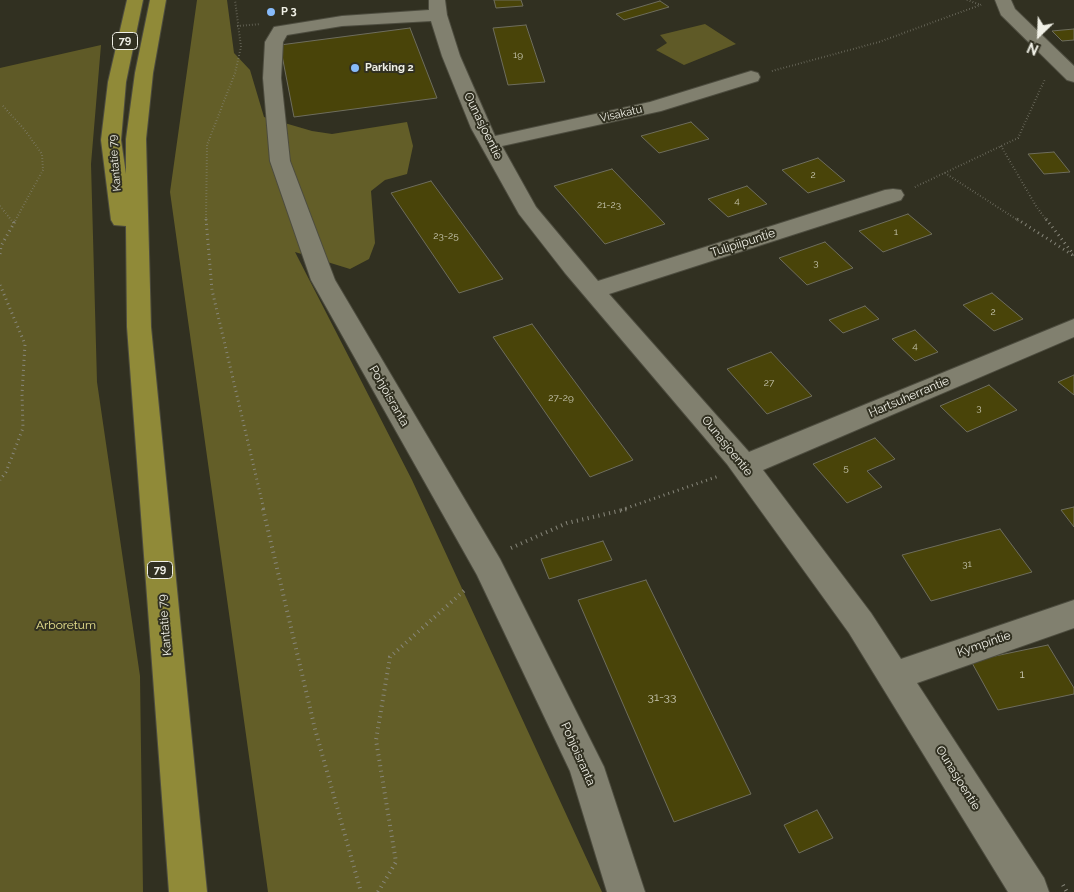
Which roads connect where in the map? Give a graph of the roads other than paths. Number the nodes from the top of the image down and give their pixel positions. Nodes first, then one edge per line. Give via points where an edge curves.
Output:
1 (135, 0) edge
2 (158, 0) edge
3 (995, 1) edge
4 (438, 7) edge
5 (1074, 76) edge
6 (751, 77) road end
7 (489, 143) junction
8 (893, 195) road end
9 (594, 291) junction
10 (140, 327) junction
11 (1074, 327) edge
12 (744, 466) junction
13 (1074, 614) edge
14 (894, 676) junction
15 (188, 892) edge
16 (626, 892) edge
17 (1030, 892) edge

1 - 10 main road, Kantatie 79 / 79 via 117,82 111,140
2 - 10 main road, Kantatie 79 / 79 via 136,138
3 - 5 street
4 - 7 street, Ounasjoentie via 451,56
4 - 16 street, Pohjoisranta via 341,14 280,31 274,42 272,78 280,161 323,280 489,568 586,767
6 - 7 street, Visakatu via 654,107
7 - 9 street, Ounasjoentie via 527,209
8 - 9 street, Tulipiipuntie
9 - 12 street, Ounasjoentie
10 - 15 main road, Kantatie 79 / 79
11 - 12 street, Hartsuherrantie
12 - 14 street, Ounasjoentie via 860,622
13 - 14 street, Kympintie
14 - 17 street, Ounasjoentie

